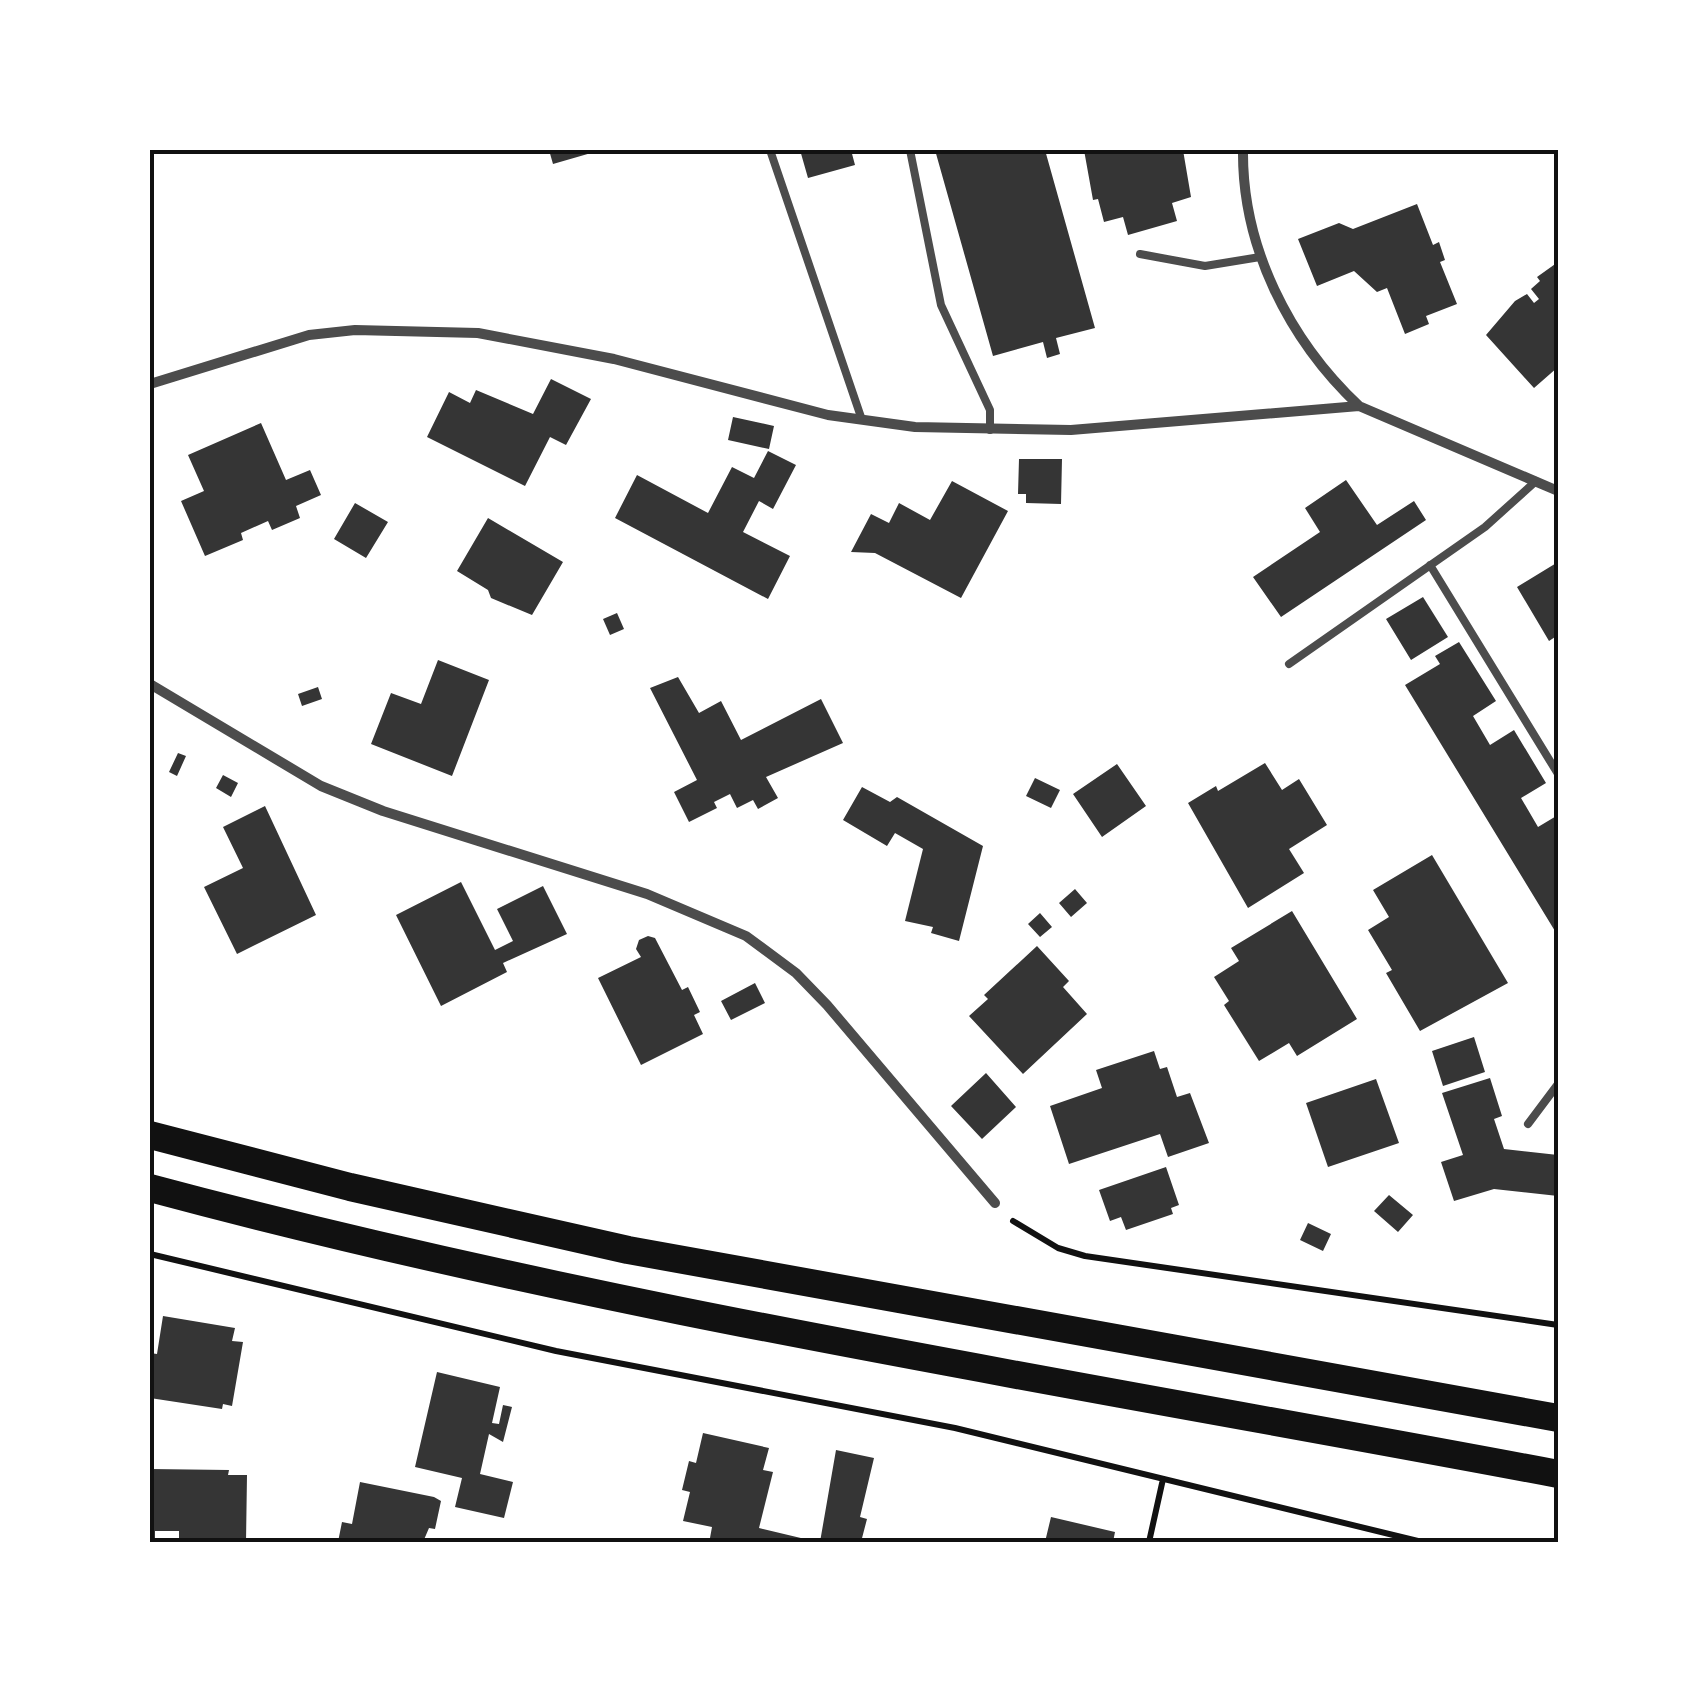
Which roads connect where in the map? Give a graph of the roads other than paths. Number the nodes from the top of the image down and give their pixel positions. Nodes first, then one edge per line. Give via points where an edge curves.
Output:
1 (770, 150) edge
2 (910, 150) edge
3 (1242, 150) edge
4 (1140, 254) dead end
5 (1260, 257) junction
6 (150, 384) edge
7 (1358, 406) junction
8 (862, 420) junction
9 (990, 430) junction
10 (1536, 481) junction
11 (1558, 490) edge
12 (1430, 565) junction
13 (1289, 664) dead end
14 (150, 684) edge
15 (1558, 774) edge
16 (1558, 1084) edge
17 (1528, 1124) dead end
18 (150, 1136) edge
19 (150, 1188) edge
20 (994, 1203) road end
21 (1558, 1418) edge
22 (1558, 1474) edge

1 - 8 lane
2 - 9 lane via 941,305 990,410
3 - 5 street via 1242,183
4 - 5 lane via 1206,266
5 - 7 street via 1299,335
6 - 8 street via 309,335 425,330 556,347
7 - 9 street via 1072,430
7 - 10 street
8 - 9 street
10 - 11 street
10 - 12 lane
12 - 13 lane
12 - 15 lane
14 - 20 street via 321,786 647,894 764,947 827,1005
16 - 17 lane
18 - 21 highway via 628,1250
19 - 22 highway via 345,1240 606,1295

